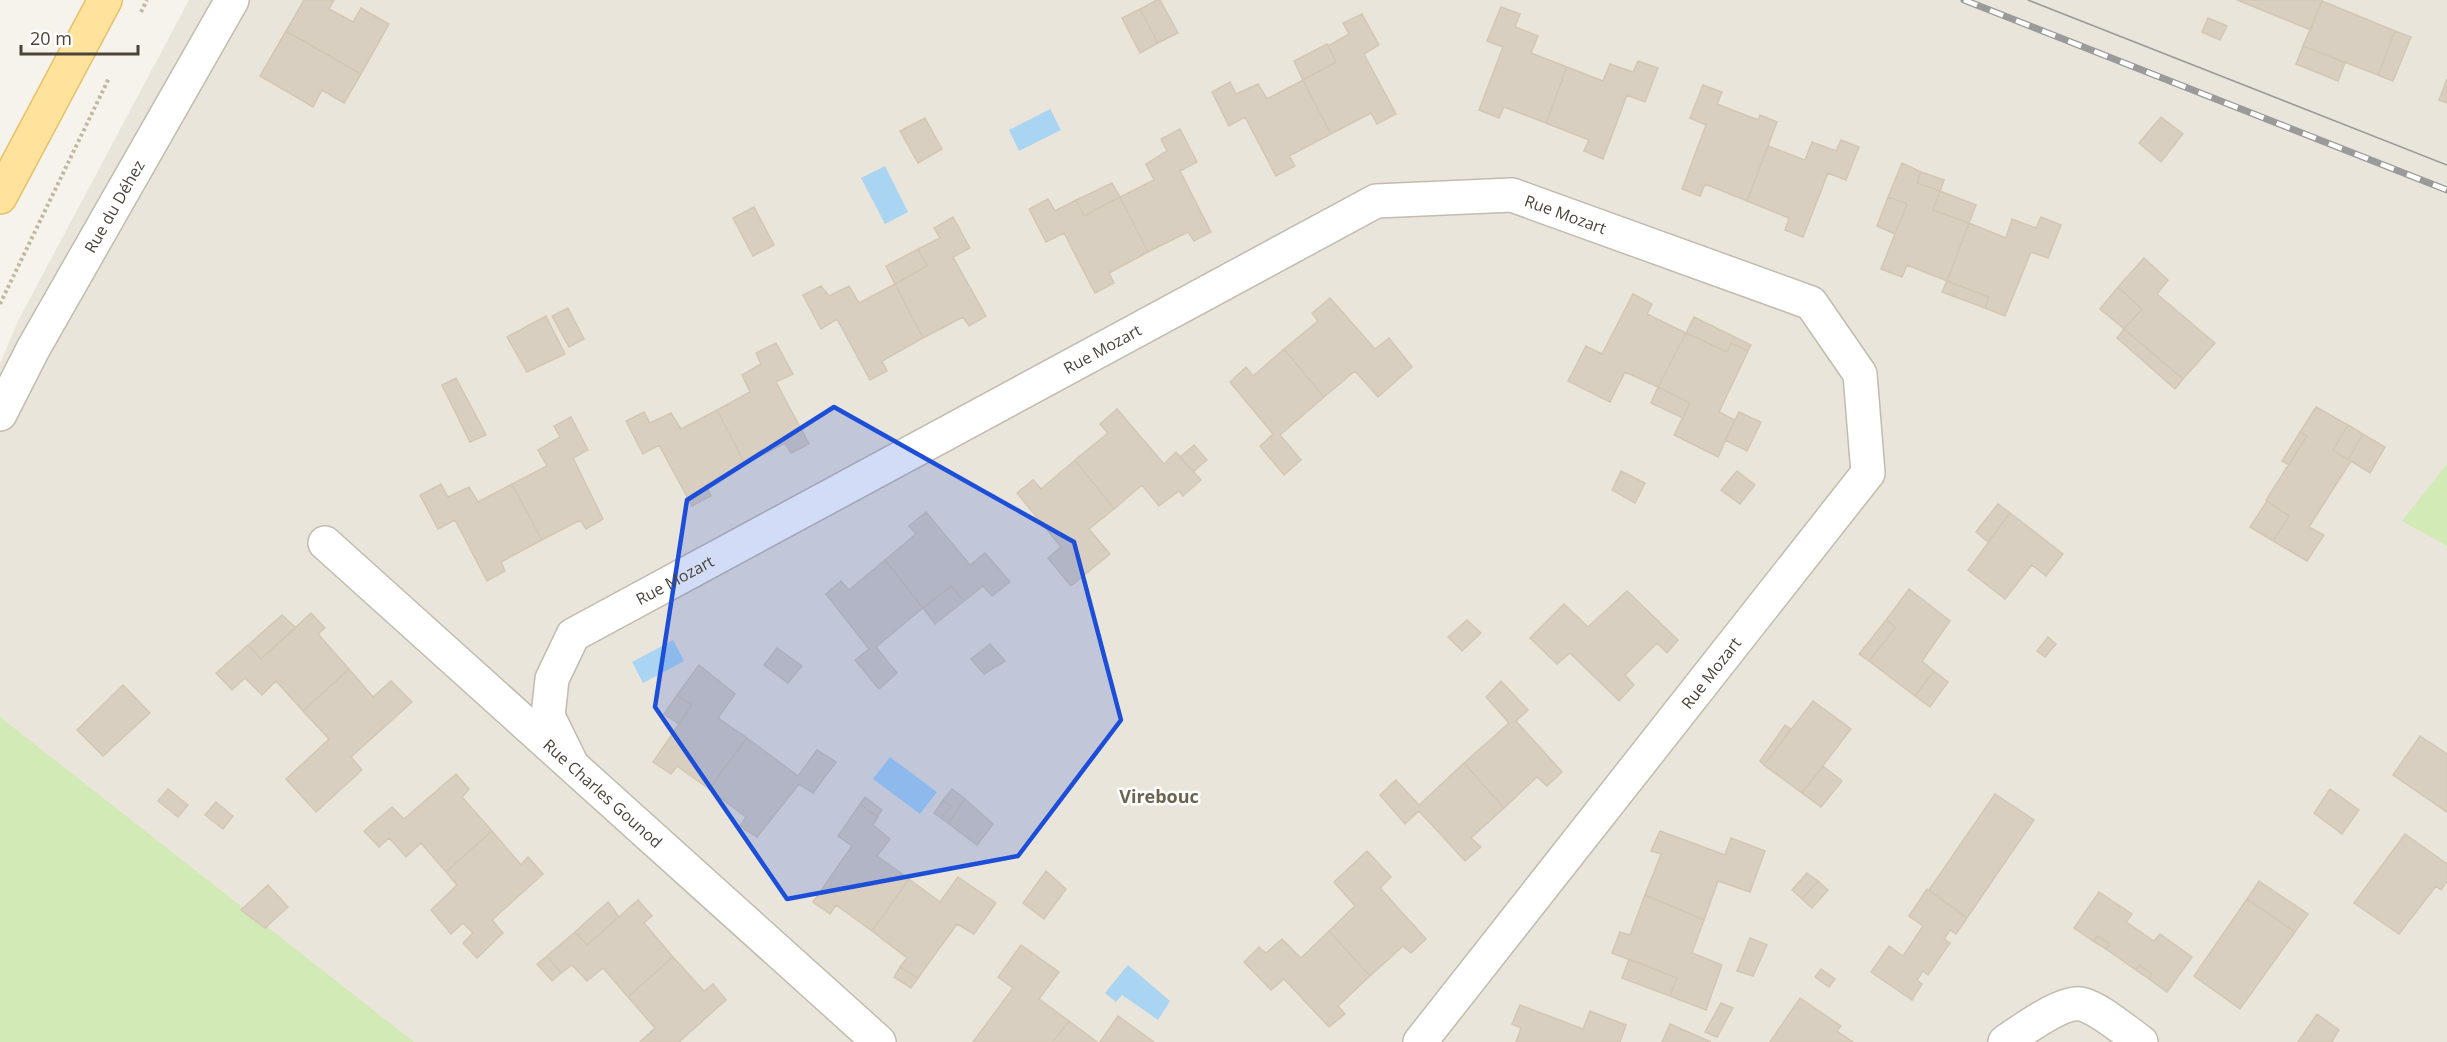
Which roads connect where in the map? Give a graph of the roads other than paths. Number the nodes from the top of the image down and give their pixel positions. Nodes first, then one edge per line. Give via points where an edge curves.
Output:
1 (105, 0) edge
2 (232, 0) edge
3 (0, 197) edge
4 (0, 414) edge
5 (325, 543) dead end
6 (571, 763) junction
7 (879, 1042) edge
8 (1420, 1042) edge
9 (2005, 1042) edge
10 (2141, 1042) edge

1 - 3 main road
2 - 4 street, Rue du Déhez via 39,338
5 - 6 street, Rue Charles Gounod
6 - 7 street, Rue Charles Gounod
6 - 8 street, Rue Mozart via 548,716 552,679 573,635 1376,201 1512,195 1811,303 1860,374 1869,473
9 - 10 street via 2057,1010 2080,1004

